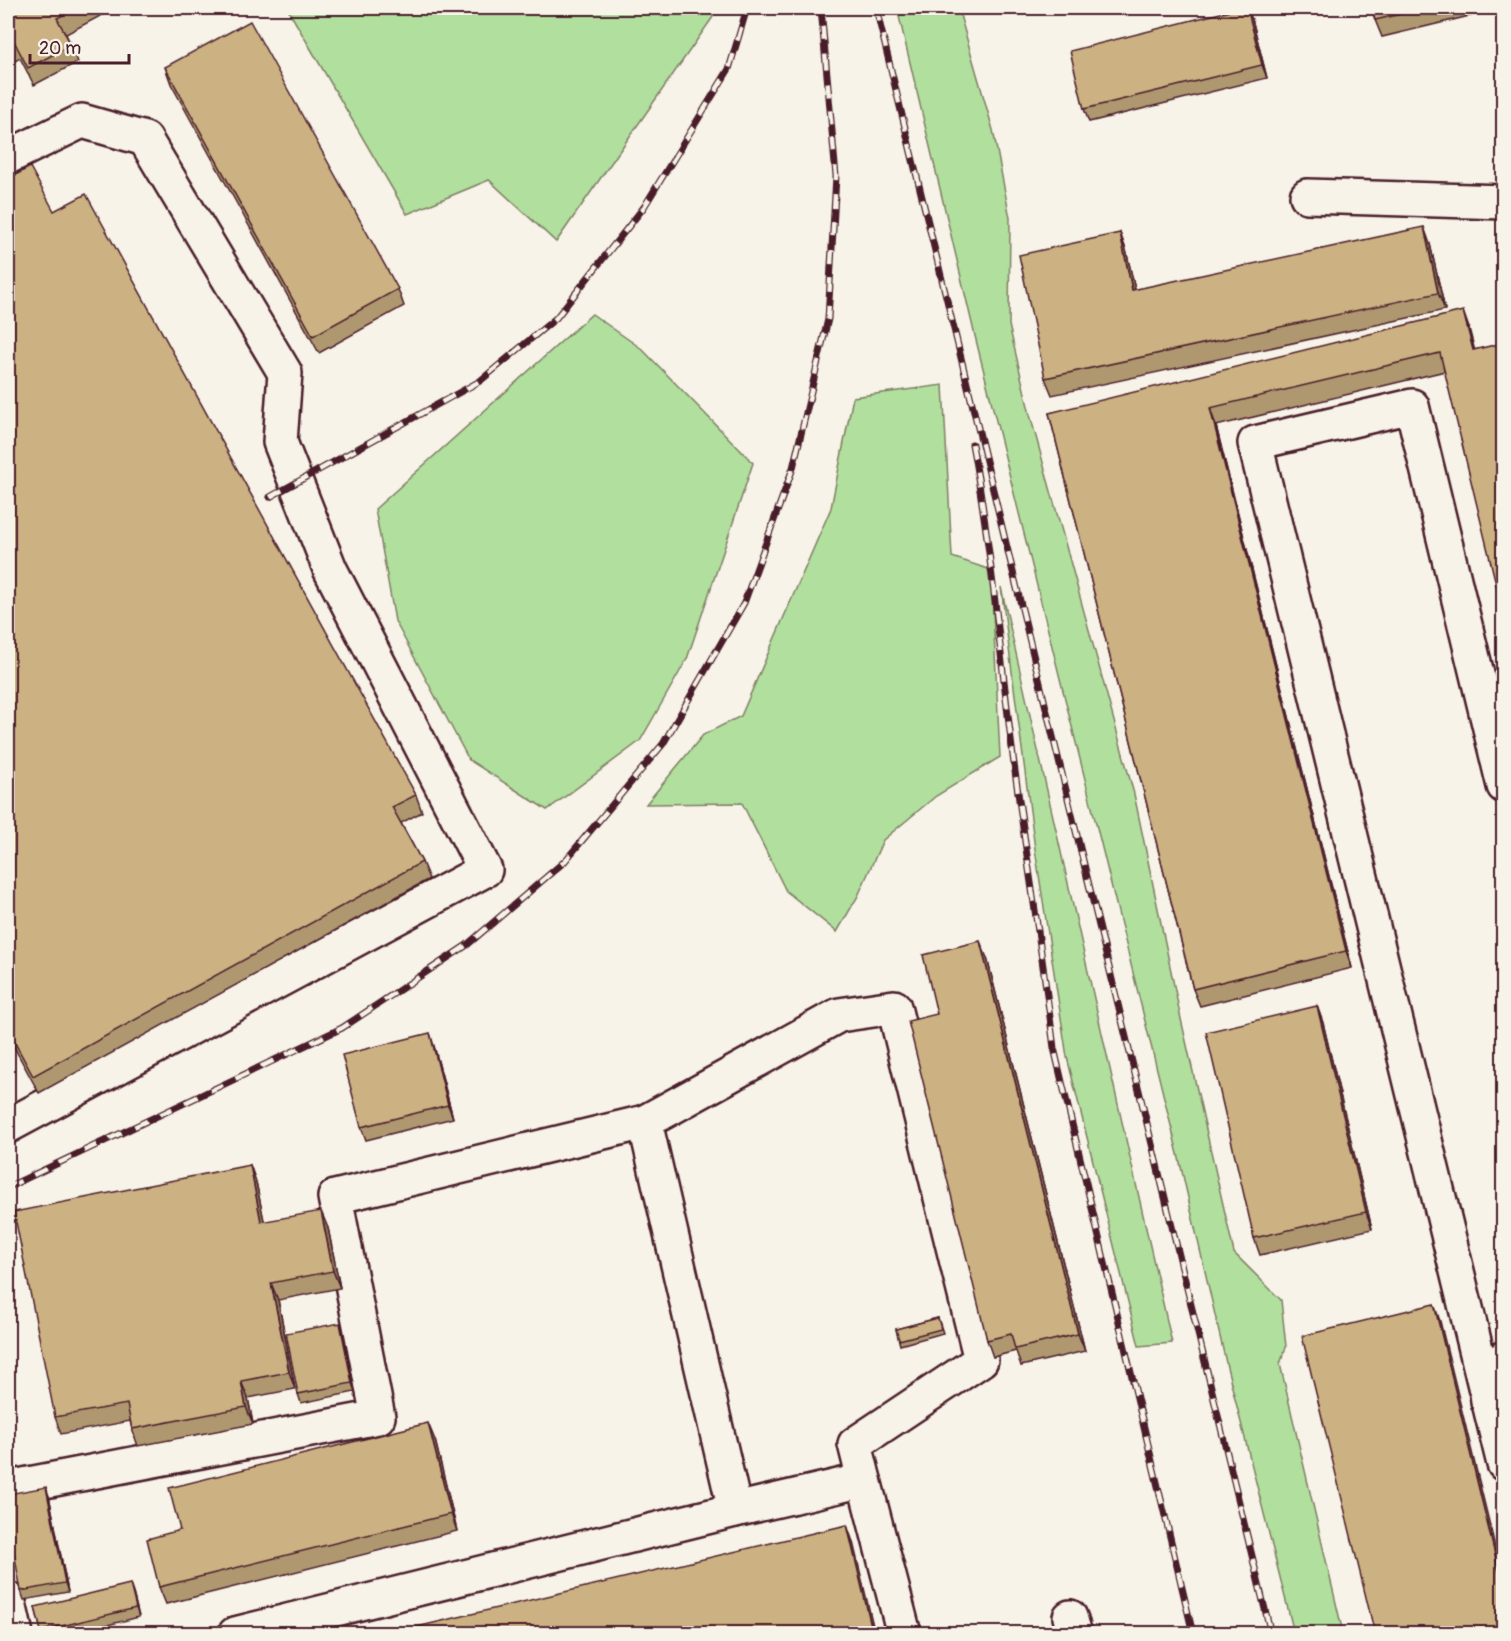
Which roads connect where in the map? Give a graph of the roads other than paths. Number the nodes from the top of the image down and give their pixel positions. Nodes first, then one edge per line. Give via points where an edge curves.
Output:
1 (8, 157) edge
2 (1307, 196) dead end
3 (1503, 202) edge
4 (1503, 786) edge
5 (645, 1122) junction
6 (8, 1126) edge
7 (1503, 1358) edge
8 (1488, 1401) junction
9 (1503, 1464) edge
10 (864, 1480) junction
11 (8, 1488) edge
12 (735, 1510) junction
13 (8, 1599) edge
14 (16, 1634) edge
15 (235, 1634) edge
16 (903, 1634) edge

1 - 6 lane via 82,121 145,139 285,373 280,442 330,569 485,870
2 - 3 lane
4 - 8 lane via 1412,406 1255,443
5 - 10 lane via 839,1016 894,1007 981,1360 855,1444
5 - 11 lane via 334,1197 378,1417
5 - 12 lane
7 - 8 lane
8 - 9 lane
10 - 12 lane
10 - 16 lane
12 - 15 lane
13 - 14 lane

